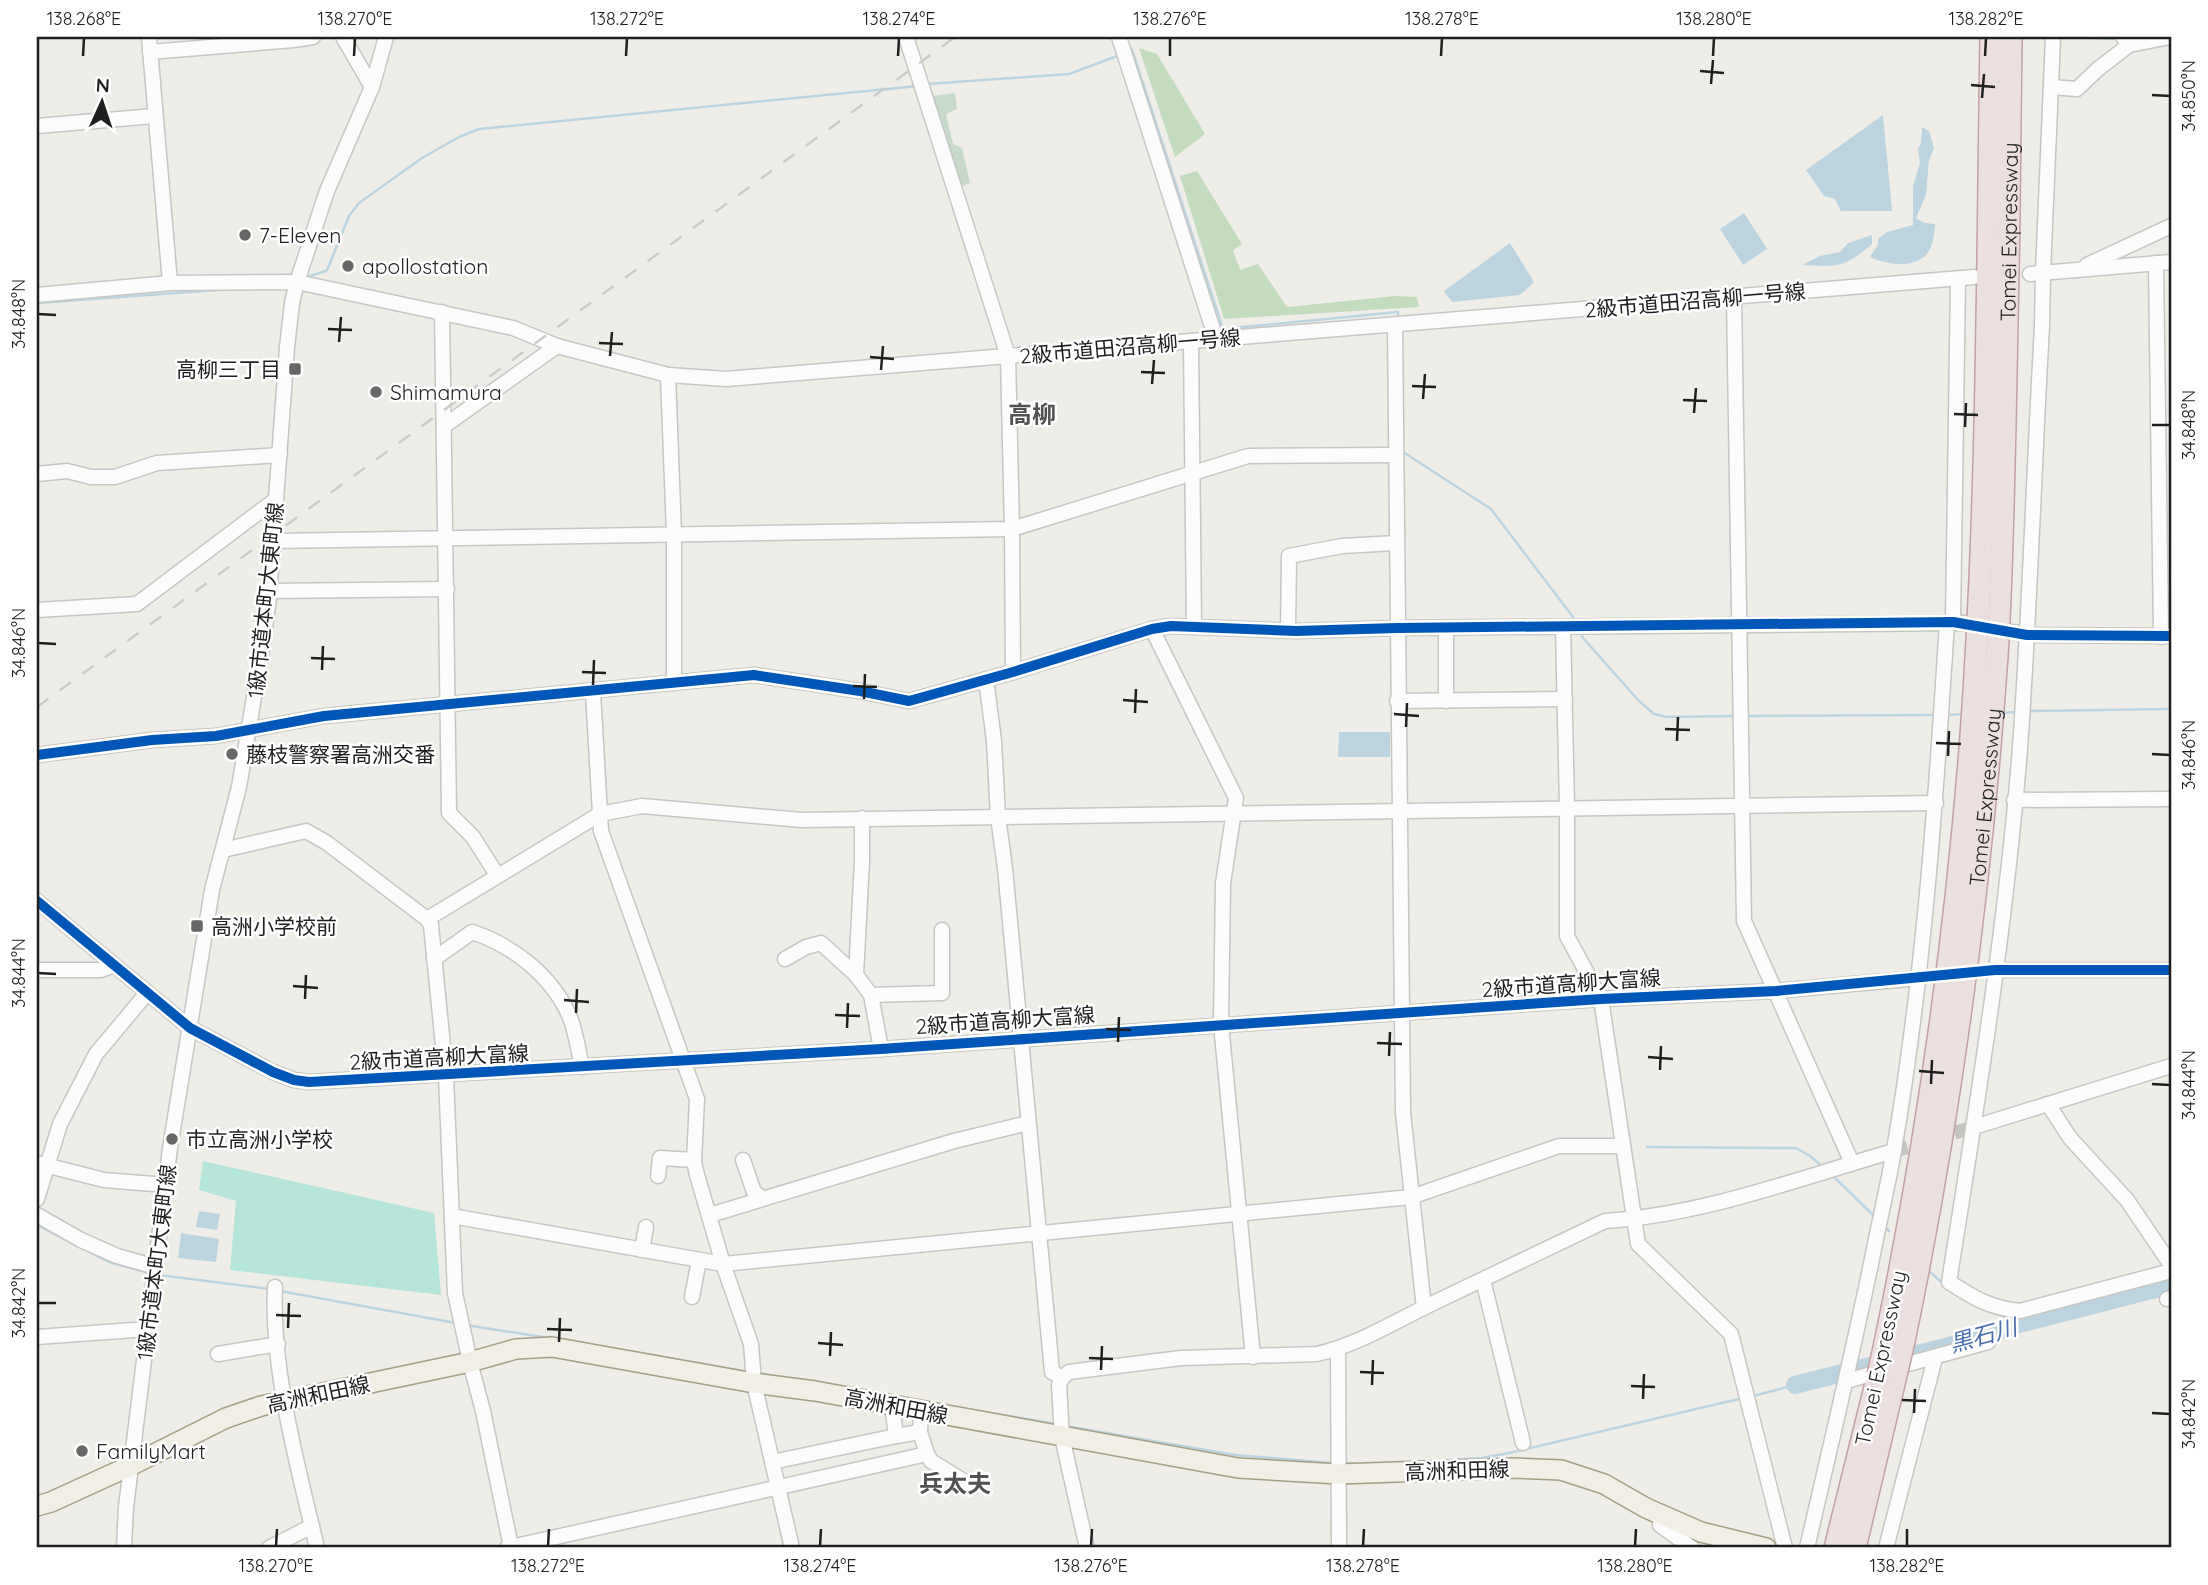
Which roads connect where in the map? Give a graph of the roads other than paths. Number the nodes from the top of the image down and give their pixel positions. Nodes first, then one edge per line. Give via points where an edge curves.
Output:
1 (313, 37) edge
2 (343, 37) edge
3 (386, 37) edge
4 (906, 37) edge
5 (1119, 37) edge
6 (1991, 37) edge
7 (2011, 37) edge
8 (2053, 37) edge
9 (2169, 37) edge
10 (2126, 41) edge
11 (208, 43) edge
12 (149, 44) edge
13 (372, 87) junction
14 (2051, 87) junction
15 (154, 116) junction
16 (37, 126) edge
17 (2171, 226) edge
18 (2164, 262) edge
19 (2085, 268) junction
20 (2036, 273) junction
21 (1974, 277) dead end
22 (1958, 279) junction
23 (297, 282) junction
24 (170, 283) junction
25 (37, 295) edge
26 (1734, 297) junction
27 (442, 312) junction
28 (1395, 325) junction
29 (1216, 339) junction
30 (1191, 341) junction
31 (557, 346) junction
32 (1008, 356) junction
33 (668, 375) junction
34 (444, 426) junction
35 (280, 455) junction
36 (1395, 455) junction
37 (2165, 472) edge
38 (37, 474) edge
39 (1192, 475) junction
40 (275, 500) junction
41 (1012, 529) junction
42 (674, 534) junction
43 (446, 537) junction
44 (273, 541) junction
45 (1396, 543) junction
46 (447, 589) junction
47 (270, 591) junction
48 (37, 610) edge
49 (1955, 622) junction
50 (1740, 624) junction
51 (1194, 626) junction
52 (1563, 627) junction
53 (1396, 628) junction
54 (1446, 628) junction
55 (1152, 629) junction
56 (1289, 630) junction
57 (2020, 634) junction
58 (2166, 637) edge
59 (1013, 672) junction
60 (986, 680) junction
61 (674, 683) junction
62 (593, 692) junction
63 (1564, 699) junction
64 (1397, 701) junction
65 (1446, 701) junction
66 (449, 704) junction
67 (250, 729) junction
68 (37, 755) edge
69 (2171, 799) edge
70 (2014, 800) junction
71 (1936, 803) junction
72 (1742, 805) junction
73 (1567, 807) junction
74 (1398, 811) junction
75 (600, 814) junction
76 (1233, 815) junction
77 (998, 817) junction
78 (862, 818) junction
79 (223, 850) junction
80 (497, 876) junction
81 (37, 901) edge
82 (427, 919) junction
83 (942, 930) dead end
84 (434, 959) junction
85 (785, 959) dead end
86 (114, 965) junction
87 (37, 970) edge
88 (1995, 970) junction
89 (2171, 970) edge
90 (856, 975) junction
91 (1919, 978) junction
92 (1776, 991) junction
93 (147, 993) junction
94 (871, 995) junction
95 (1601, 999) junction
96 (1401, 1014) junction
97 (1221, 1024) junction
98 (190, 1028) junction
99 (1021, 1038) junction
100 (881, 1049) junction
101 (684, 1061) junction
102 (2171, 1066) edge
103 (582, 1067) junction
104 (446, 1076) junction
105 (2048, 1104) junction
106 (1028, 1124) junction
107 (1974, 1127) junction
108 (1623, 1146) junction
109 (1894, 1151) junction
110 (694, 1160) junction
111 (743, 1160) dead end
112 (1852, 1163) junction
113 (43, 1164) edge
114 (658, 1176) dead end
115 (166, 1185) junction
116 (762, 1198) junction
117 (1411, 1198) junction
118 (37, 1199) edge
119 (1239, 1213) junction
120 (37, 1215) edge
121 (710, 1215) junction
122 (452, 1216) junction
123 (1634, 1220) junction
124 (646, 1227) dead end
125 (1039, 1234) junction
126 (642, 1250) junction
127 (699, 1259) junction
128 (723, 1264) junction
129 (156, 1267) junction
130 (2171, 1268) edge
131 (1483, 1280) junction
132 (275, 1287) dead end
133 (692, 1297) dead end
134 (1424, 1308) junction
135 (148, 1329) junction
136 (37, 1337) edge
137 (1895, 1342) junction
138 (1988, 1342) dead end
139 (278, 1344) junction
140 (1338, 1350) junction
141 (218, 1354) dead end
142 (1253, 1357) junction
143 (1935, 1358) junction
144 (470, 1362) junction
145 (1062, 1378) junction
146 (1847, 1379) junction
147 (754, 1383) junction
148 (284, 1401) junction
149 (892, 1405) junction
150 (920, 1410) junction
151 (920, 1432) junction
152 (896, 1436) junction
153 (1062, 1437) junction
154 (1523, 1443) dead end
155 (927, 1454) junction
156 (772, 1462) junction
157 (132, 1465) junction
158 (1338, 1474) junction
159 (778, 1487) junction
160 (973, 1488) dead end
161 (37, 1506) edge
162 (1661, 1515) junction
163 (312, 1526) junction
164 (124, 1548) edge
165 (269, 1548) edge
166 (317, 1548) edge
167 (509, 1548) edge
168 (792, 1548) edge
169 (1087, 1548) edge
170 (1339, 1548) edge
171 (1692, 1548) edge
172 (1766, 1548) edge
173 (1785, 1548) edge
174 (1807, 1548) edge
175 (1842, 1548) edge
176 (1886, 1548) edge

1 - 11 street
2 - 13 street
3 - 13 street, 1級市道本町大東町線
4 - 32 street
5 - 29 street
6 - 137 highway, Tomei Expressway via 1989,311 1969,763 1944,995 1899,1280
7 - 137 highway, Tomei Expressway via 2002,537 1989,765 1951,1088
8 - 14 street
9 - 10 street
10 - 14 street via 2077,89
11 - 12 street
12 - 15 street
13 - 23 street, 1級市道本町大東町線 via 327,191
14 - 20 street
15 - 16 street
15 - 24 street
17 - 19 street
18 - 19 street
18 - 37 street
19 - 20 street
20 - 57 street via 2042,326
21 - 22 street, 2級市道田沼高柳一号線
22 - 26 street, 2級市道田沼高柳一号線
22 - 49 street
23 - 24 street, 2級市道田沼高柳一号線
23 - 27 street, 2級市道田沼高柳一号線
23 - 35 street, 1級市道本町大東町線 via 287,346
24 - 25 street, 2級市道田沼高柳一号線
26 - 28 street, 2級市道田沼高柳一号線
26 - 50 street
27 - 31 street, 2級市道田沼高柳一号線 via 513,328
27 - 34 street
28 - 29 street, 2級市道田沼高柳一号線
28 - 36 street
29 - 30 street, 2級市道田沼高柳一号線
30 - 32 street, 2級市道田沼高柳一号線
30 - 39 street
31 - 33 street, 2級市道田沼高柳一号線
31 - 34 street
32 - 33 street, 2級市道田沼高柳一号線 via 726,379
32 - 41 street
33 - 42 street
34 - 43 street
35 - 38 street via 157,463 115,477 67,471
35 - 40 street, 1級市道本町大東町線
36 - 39 street via 1248,456
36 - 45 street
37 - 58 street
39 - 41 street
39 - 51 street
40 - 44 street, 1級市道本町大東町線
40 - 48 street via 137,604
41 - 42 street
41 - 59 street
42 - 43 street
42 - 61 street
43 - 44 street
43 - 46 street
44 - 47 street, 1級市道本町大東町線
45 - 53 street
45 - 56 street via 1342,546 1289,556
46 - 47 street
46 - 66 street
47 - 67 street, 1級市道本町大東町線
49 - 50 street
49 - 71 street
50 - 52 street
50 - 72 street
51 - 55 street
51 - 56 street
52 - 54 street
52 - 63 street
53 - 54 street
53 - 56 street
53 - 64 street
54 - 65 street
55 - 59 street
55 - 76 street via 1236,798
57 - 58 street
57 - 70 street
59 - 60 street
60 - 61 street via 909,701 754,675
60 - 77 street
61 - 62 street
62 - 66 street
62 - 75 street
63 - 65 street
63 - 73 street
64 - 65 street
64 - 74 street
66 - 67 street via 324,716
66 - 80 street via 449,813 473,837
67 - 68 street
67 - 79 street, 1級市道本町大東町線
69 - 70 street
70 - 88 street
71 - 72 street
71 - 91 street
72 - 73 street
72 - 92 street via 1744,921
73 - 74 street
73 - 95 street via 1567,936
74 - 76 street
74 - 96 street
75 - 78 street via 642,806 802,820
75 - 80 street
75 - 101 street via 601,831
76 - 77 street
76 - 97 street via 1223,883
77 - 78 street
77 - 99 street
78 - 90 street
79 - 82 street via 306,831
79 - 98 street, 1級市道本町大東町線 via 212,890
80 - 82 street
81 - 86 street, 2級市道高柳大富線
82 - 84 street
83 - 94 street via 942,993
84 - 103 street via 472,932 515,953 543,977 569,1015
84 - 104 street
85 - 90 street via 821,943
86 - 87 street via 102,970
86 - 93 street, 2級市道高柳大富線
88 - 89 street
88 - 107 street
90 - 94 street
91 - 92 street, 2級市道高柳大富線
91 - 109 street
92 - 95 street, 2級市道高柳大富線
92 - 112 street
93 - 98 street, 2級市道高柳大富線
93 - 113 street via 96,1054
94 - 100 street
95 - 96 street, 2級市道高柳大富線
95 - 108 street
96 - 97 street, 2級市道高柳大富線
96 - 117 street
97 - 99 street, 2級市道高柳大富線
97 - 119 street
98 - 104 street, 2級市道高柳大富線 via 293,1080 328,1083
98 - 115 street, 1級市道本町大東町線
99 - 100 street, 2級市道高柳大富線
99 - 106 street
100 - 101 street, 2級市道高柳大富線
101 - 103 street, 2級市道高柳大富線
101 - 110 street via 697,1099
102 - 105 street
103 - 104 street, 2級市道高柳大富線
104 - 122 street
105 - 107 street
105 - 130 street via 2070,1138 2127,1200
106 - 116 street
106 - 125 street
107 - 130 street via 1948,1282 1998,1309 2020,1311
108 - 117 street via 1559,1146
108 - 123 street
109 - 112 street
109 - 146 street
110 - 114 street via 660,1158
110 - 121 street
111 - 116 street via 754,1192
112 - 123 street via 1713,1204
113 - 115 street via 104,1180
113 - 118 street
115 - 129 street, 1級市道本町大東町線
116 - 121 street
117 - 119 street
117 - 134 street
119 - 125 street
119 - 142 street
120 - 129 street via 117,1256
121 - 128 street
122 - 126 street
122 - 144 street via 455,1293
123 - 131 street via 1605,1222
123 - 173 street via 1638,1244 1731,1334
124 - 126 street
125 - 128 street
125 - 145 street via 1052,1372
126 - 127 street
127 - 128 street
127 - 133 street
128 - 147 street via 751,1344
129 - 135 street, 1級市道本町大東町線
131 - 134 street
131 - 154 street
132 - 139 street
134 - 140 street
135 - 136 street
135 - 157 street, 1級市道本町大東町線
137 - 175 highway, Tomei Expressway, bridge
137 - 175 highway, Tomei Expressway, bridge via 1878,1375
138 - 143 street
139 - 141 street
139 - 148 street
140 - 142 street
140 - 158 street
142 - 145 street via 1181,1358 1069,1372
143 - 146 street
143 - 176 street
144 - 147 main road, 高洲和田線 via 516,1349 552,1347
144 - 148 main road, 高洲和田線
144 - 167 street
145 - 153 street
146 - 174 street
147 - 149 main road, 高洲和田線
147 - 156 street
148 - 157 main road, 高洲和田線 via 226,1418
148 - 163 street
149 - 150 main road, 高洲和田線
149 - 152 street
150 - 151 street
150 - 153 main road, 高洲和田線
151 - 152 street
151 - 155 street
152 - 156 street
153 - 158 main road, 高洲和田線 via 1237,1468
153 - 169 street
155 - 159 street
155 - 160 street
156 - 159 street
157 - 161 main road, 高洲和田線
157 - 164 street, 1級市道本町大東町線
158 - 162 main road, 高洲和田線 via 1560,1470 1604,1484
158 - 170 street
159 - 167 street
159 - 168 street
162 - 171 street via 1660,1525
162 - 172 main road, 高洲和田線 via 1701,1532
163 - 165 street
163 - 166 street

